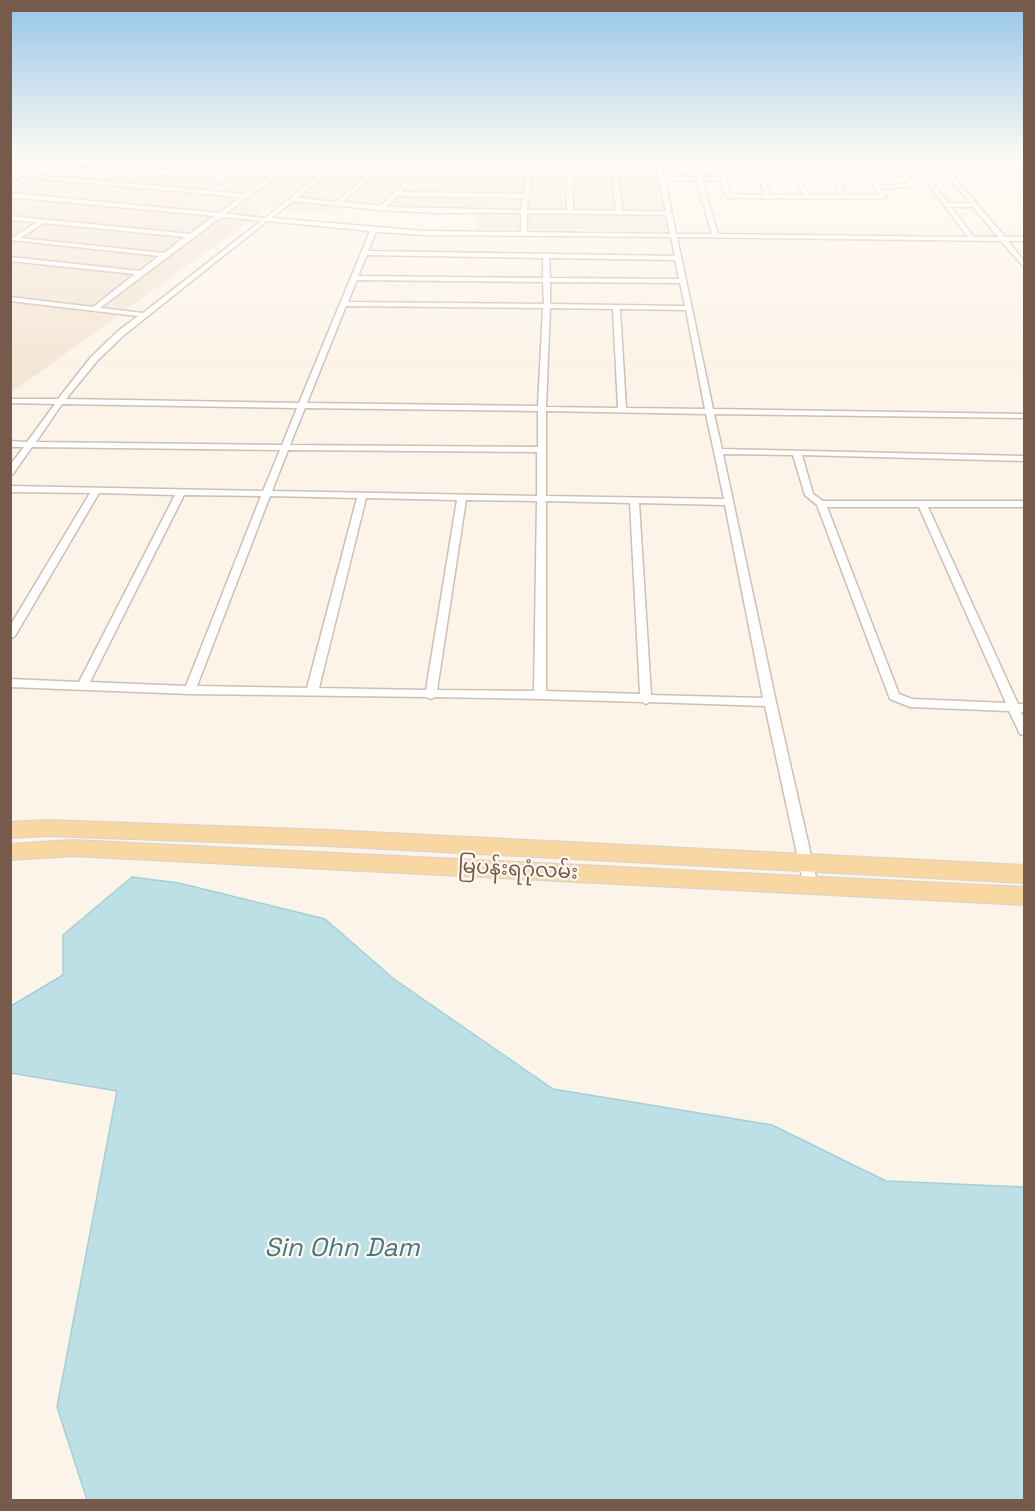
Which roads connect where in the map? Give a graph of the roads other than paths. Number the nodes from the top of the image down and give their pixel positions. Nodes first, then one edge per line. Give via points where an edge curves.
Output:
1 (374, 230) edge
2 (28, 231) edge
3 (136, 231) edge
4 (198, 231) edge
5 (253, 231) edge
6 (393, 231) edge
7 (524, 231) edge
8 (672, 231) edge
9 (714, 231) edge
10 (966, 231) edge
11 (996, 231) edge
12 (524, 234) junction
13 (673, 235) junction
14 (715, 235) junction
15 (190, 236) junction
16 (972, 238) junction
17 (1003, 239) junction
18 (1024, 239) edge
19 (13, 240) edge
20 (365, 253) junction
21 (164, 255) junction
22 (546, 256) junction
23 (679, 258) junction
24 (10, 259) edge
25 (1024, 264) edge
26 (141, 273) junction
27 (355, 278) junction
28 (547, 279) junction
29 (683, 281) junction
30 (10, 299) edge
31 (344, 304) junction
32 (547, 306) junction
33 (616, 307) junction
34 (688, 308) junction
35 (94, 309) junction
36 (145, 315) junction
37 (10, 401) edge
38 (60, 402) junction
39 (302, 405) junction
40 (542, 408) junction
41 (622, 409) junction
42 (711, 411) junction
43 (1024, 416) edge
44 (10, 444) edge
45 (31, 444) junction
46 (285, 446) junction
47 (542, 450) junction
48 (719, 451) junction
49 (797, 454) junction
50 (1024, 458) edge
51 (10, 472) edge
52 (10, 489) edge
53 (96, 491) junction
54 (181, 492) junction
55 (266, 494) junction
56 (362, 496) junction
57 (462, 497) junction
58 (543, 498) junction
59 (634, 500) junction
60 (729, 502) junction
61 (922, 503) junction
62 (821, 504) junction
63 (1024, 504) edge
64 (10, 636) edge
65 (10, 683) edge
66 (83, 685) junction
67 (190, 690) junction
68 (312, 692) junction
69 (431, 695) junction
70 (540, 695) junction
71 (646, 700) junction
72 (770, 702) junction
73 (1020, 708) edge
74 (1024, 731) edge
75 (10, 830) edge
76 (10, 852) edge
77 (806, 863) junction
78 (1024, 874) edge
79 (811, 886) junction
80 (1024, 896) edge

1 - 20 street
2 - 19 street
3 - 15 street
4 - 15 street
5 - 36 street
6 - 12 street
7 - 12 street
8 - 13 street
9 - 14 street
10 - 16 street
11 - 17 street
12 - 13 street
13 - 14 street
13 - 23 street
14 - 16 street
15 - 21 street
16 - 17 street
17 - 18 street
17 - 25 street
19 - 21 street
20 - 22 street
20 - 27 street
21 - 26 street
22 - 23 street
22 - 28 street
23 - 29 street
24 - 26 street
26 - 35 street
27 - 28 street
27 - 31 street
28 - 29 street
28 - 32 street
29 - 34 street
30 - 35 street
31 - 32 street
31 - 39 street
32 - 33 street
32 - 40 street
33 - 34 street
33 - 41 street
34 - 42 street
35 - 36 street
36 - 38 street via 94,359
37 - 38 street
38 - 39 street
38 - 45 street
39 - 40 street
39 - 46 street
40 - 41 street
40 - 47 street
41 - 42 street
42 - 43 street
42 - 48 street
44 - 45 street
45 - 46 street
45 - 51 street
46 - 47 street
46 - 55 street
47 - 58 street
48 - 49 street
48 - 60 street
49 - 50 street
49 - 62 street via 809,495
52 - 53 street
53 - 54 street
53 - 64 street
54 - 55 street
54 - 66 street
55 - 56 street
55 - 67 street
56 - 57 street
56 - 68 street
57 - 58 street
57 - 69 street
58 - 59 street
58 - 70 street
59 - 60 street
59 - 71 street
60 - 72 street
61 - 62 street
61 - 63 street
61 - 73 street
62 - 73 street via 894,696 910,703
65 - 66 street
66 - 67 street
67 - 68 street
68 - 69 street
69 - 70 street
70 - 71 street
71 - 72 street
72 - 77 street
73 - 74 street
75 - 77 main road, မြပန်းရဂုံလမ်း via 329,838
76 - 79 main road, မြပန်းရဂုံလမ်း via 73,848
77 - 78 main road, မြပန်းရဂုံလမ်း
77 - 79 street
79 - 80 main road, မြပန်းရဂုံလမ်း

